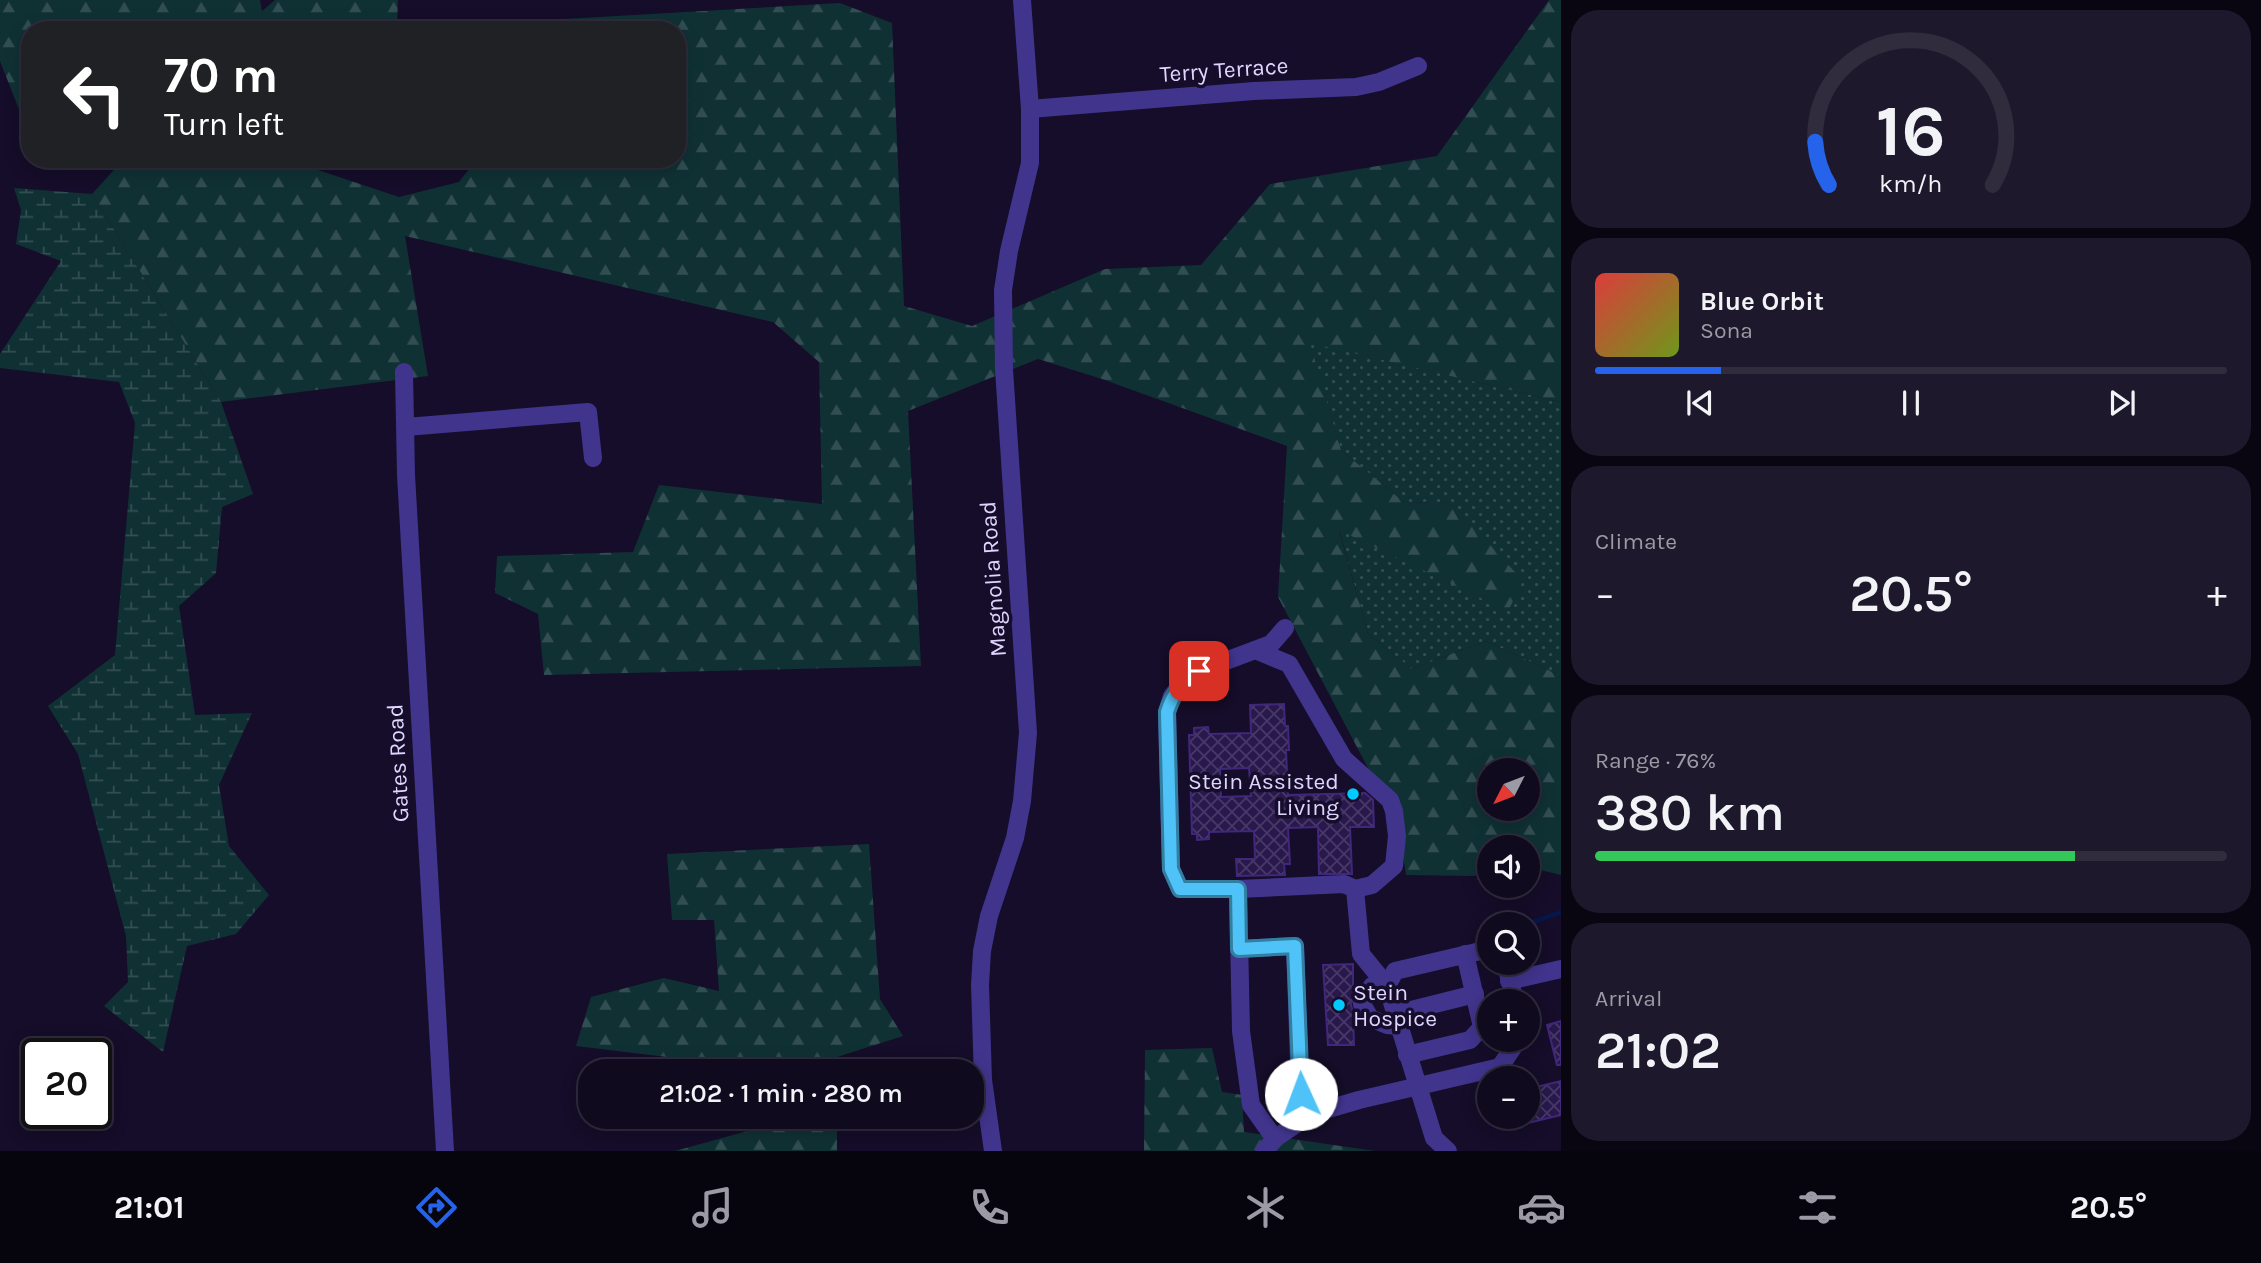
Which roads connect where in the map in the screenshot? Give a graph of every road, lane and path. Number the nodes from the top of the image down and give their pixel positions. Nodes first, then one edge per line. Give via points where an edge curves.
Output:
1 (1022, 0) edge
2 (1418, 66) dead end
3 (1030, 109) junction
4 (404, 372) dead end
5 (407, 427) junction
6 (593, 458) dead end
7 (1285, 628) dead end
8 (1255, 650) junction
9 (1238, 889) junction
10 (1354, 889) junction
11 (1239, 949) junction
12 (1477, 952) edge
13 (1465, 954) junction
14 (1561, 970) edge
15 (1508, 975) edge
16 (1510, 981) junction
17 (1387, 986) junction
18 (1512, 989) edge
19 (1475, 995) junction
20 (1397, 1020) junction
21 (1510, 1052) edge
22 (1407, 1055) junction
23 (1417, 1088) junction
24 (1301, 1120) junction
25 (1270, 1145) edge
26 (445, 1151) edge
27 (993, 1151) edge
28 (1448, 1151) edge

1 - 3 street, Magnolia Road
2 - 3 street, Terry Terrace via 1356,87
3 - 27 street, Magnolia Road via 1030,163 1003,290 1028,733 1015,838 982,951 983,1080
4 - 5 street, Gates Road
5 - 6 street via 588,412
5 - 26 street, Gates Road
7 - 8 street via 1271,644
8 - 9 street via 1186,679 1172,696 1167,712 1171,869 1180,889
8 - 10 street via 1289,664 1344,758 1390,800 1397,836 1394,866 1372,885
9 - 10 street via 1344,884
9 - 11 street
10 - 17 street via 1361,954
11 - 24 street via 1295,946
11 - 25 street via 1241,1031 1251,1105
12 - 13 street
13 - 17 street via 1395,971
13 - 19 street
14 - 16 street
15 - 16 street
16 - 18 street
17 - 20 street
17 - 20 street via 1372,986 1362,1003 1370,1018 1387,1025
19 - 20 street
19 - 22 street via 1482,1027 1470,1040
20 - 22 street
21 - 23 street via 1500,1067
22 - 23 street
23 - 24 street via 1359,1100
23 - 28 street via 1434,1138
24 - 25 street

